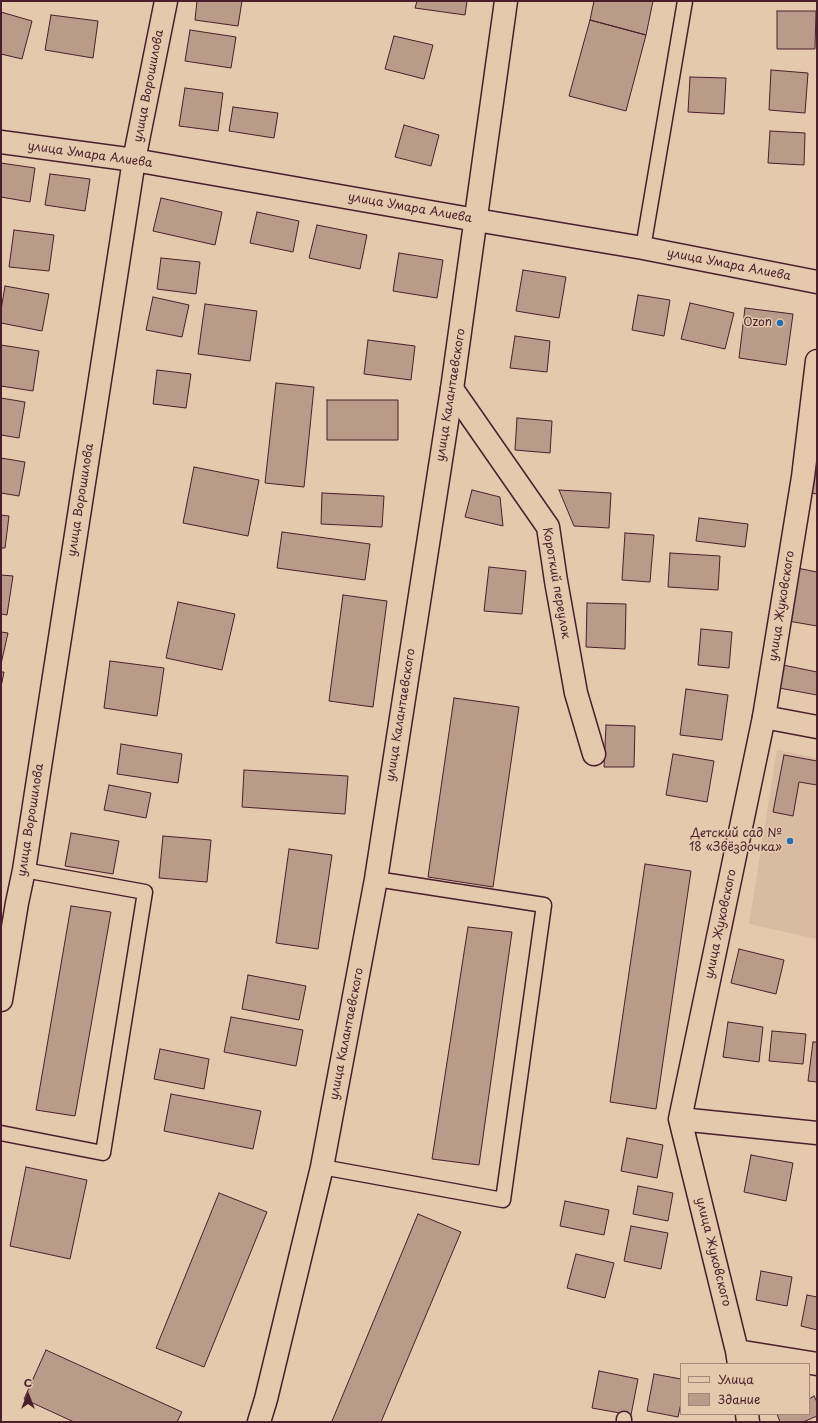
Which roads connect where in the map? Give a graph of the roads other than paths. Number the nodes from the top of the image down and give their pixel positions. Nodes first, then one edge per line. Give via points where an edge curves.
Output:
1 (166, 1) edge
2 (506, 1) edge
3 (685, 1) edge
4 (1, 142) edge
5 (134, 160) junction
6 (476, 220) junction
7 (642, 248) junction
8 (817, 282) edge
9 (817, 361) edge
10 (452, 389) junction
11 (764, 717) junction
12 (817, 727) edge
13 (594, 754) dead end
14 (24, 870) junction
15 (376, 879) junction
16 (9, 902) edge
17 (1, 1000) edge
18 (680, 1119) junction
19 (1, 1133) edge
20 (817, 1133) edge
21 (322, 1167) junction
22 (738, 1357) edge
23 (806, 1363) edge
24 (259, 1422) edge

1 - 5 street, улица Ворошилова
2 - 6 street, улица Калантаевского
3 - 7 lane
4 - 5 street, улица Умара Алиева
5 - 6 street, улица Умара Алиева
5 - 14 street, улица Ворошилова
6 - 7 street, улица Умара Алиева
6 - 10 street, улица Калантаевского
7 - 8 street, улица Умара Алиева
9 - 11 street, улица Жуковского via 803,477
10 - 13 street, Короткий переулок via 548,527 576,693
10 - 15 street, улица Калантаевского
11 - 12 street
11 - 18 street, улица Жуковского
14 - 16 street, улица Ворошилова
14 - 19 lane via 145,892 103,1153
15 - 21 street, улица Калантаевского
15 - 21 lane via 544,905 503,1200
16 - 17 street, улица Ворошилова
18 - 20 street
18 - 22 street, улица Жуковского
21 - 24 street, улица Калантаевского
22 - 23 street

